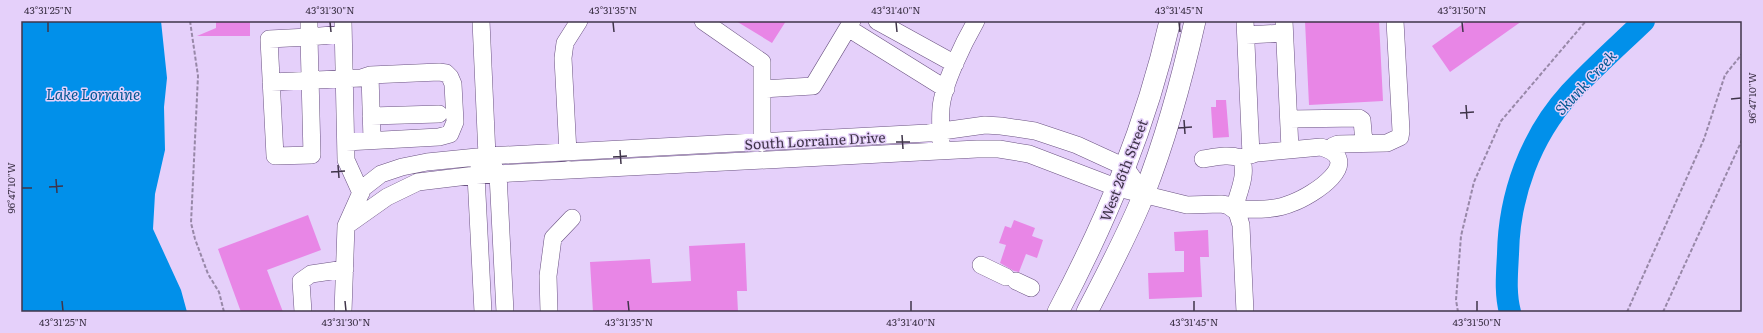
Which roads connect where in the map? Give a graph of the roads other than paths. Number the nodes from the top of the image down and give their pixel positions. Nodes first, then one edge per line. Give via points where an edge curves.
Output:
1 (481, 21) edge
2 (579, 21) edge
3 (704, 21) edge
4 (877, 21) edge
5 (976, 21) edge
6 (1170, 21) edge
7 (1195, 21) edge
8 (1395, 21) edge
9 (850, 24) edge
10 (1284, 27) edge
11 (343, 28) edge
12 (1245, 28) edge
13 (309, 29) edge
14 (955, 64) junction
15 (370, 75) junction
16 (344, 79) junction
17 (311, 81) junction
18 (271, 82) junction
19 (946, 89) junction
20 (762, 90) junction
21 (439, 114) dead end
22 (371, 116) junction
23 (1289, 119) junction
24 (941, 131) junction
25 (372, 140) junction
26 (346, 142) junction
27 (762, 143) junction
28 (1364, 143) junction
29 (1290, 149) junction
30 (1330, 150) junction
31 (942, 151) junction
32 (568, 153) junction
33 (487, 156) junction
34 (1246, 157) junction
35 (1203, 159) dead end
36 (1125, 167) junction
37 (498, 174) junction
38 (476, 175) junction
39 (1118, 188) junction
40 (361, 193) junction
41 (1144, 194) junction
42 (1234, 209) junction
43 (572, 218) dead end
44 (346, 226) junction
45 (981, 265) dead end
46 (345, 268) junction
47 (1018, 282) dead end
48 (303, 312) edge
49 (343, 312) edge
50 (483, 312) edge
51 (505, 312) edge
52 (549, 312) edge
53 (1058, 312) edge
54 (1087, 312) edge
55 (1245, 312) edge

1 - 33 street
2 - 32 street via 565,43 563,58
3 - 20 street via 762,62
4 - 14 street
5 - 14 street
6 - 36 main road, West 26th Street via 1146,112
7 - 41 main road, West 26th Street via 1174,104
8 - 28 street via 1400,137 1387,142
9 - 19 street
9 - 20 street via 813,86
10 - 12 street
10 - 23 street
11 - 13 street
11 - 16 street
12 - 34 street
13 - 17 street
13 - 18 street via 269,38
14 - 19 street
15 - 16 street
15 - 22 street
15 - 25 street via 446,73 453,84 455,122 450,134 439,137
16 - 17 street
16 - 26 street
17 - 18 street
17 - 18 street via 312,154 275,156
19 - 24 street via 941,108
20 - 27 street
21 - 22 street
22 - 25 street
23 - 28 street via 1359,118 1362,120
23 - 29 street
24 - 27 street, South Lorraine Drive
24 - 31 street
24 - 36 street, South Lorraine Drive via 986,126 1035,131 1077,145
25 - 26 street
26 - 40 street via 346,160
27 - 32 street, South Lorraine Drive
28 - 30 street via 1338,144
29 - 30 street via 1321,147
29 - 34 street
30 - 42 street, South Lorraine Drive via 1338,163 1336,172 1316,192 1291,204 1266,209
31 - 37 street, South Lorraine Drive
31 - 39 street, South Lorraine Drive via 1016,151 1044,159
32 - 33 street, South Lorraine Drive
33 - 37 street
33 - 38 street
33 - 40 street, South Lorraine Drive via 402,167 381,174 363,188
34 - 35 street via 1221,156
34 - 42 street
36 - 39 main road, West 26th Street
36 - 41 street
37 - 38 street, South Lorraine Drive
37 - 51 street
38 - 44 street, South Lorraine Drive via 418,182 387,197
38 - 50 street
39 - 41 street, South Lorraine Drive
39 - 53 main road, West 26th Street via 1086,259
40 - 44 street, South Lorraine Drive
41 - 42 street, South Lorraine Drive via 1187,205 1221,204
41 - 54 main road, West 26th Street
42 - 55 street via 1241,225
43 - 52 street via 553,238 548,276
44 - 46 street
45 - 47 street
46 - 48 street via 311,274 301,281
46 - 49 street

